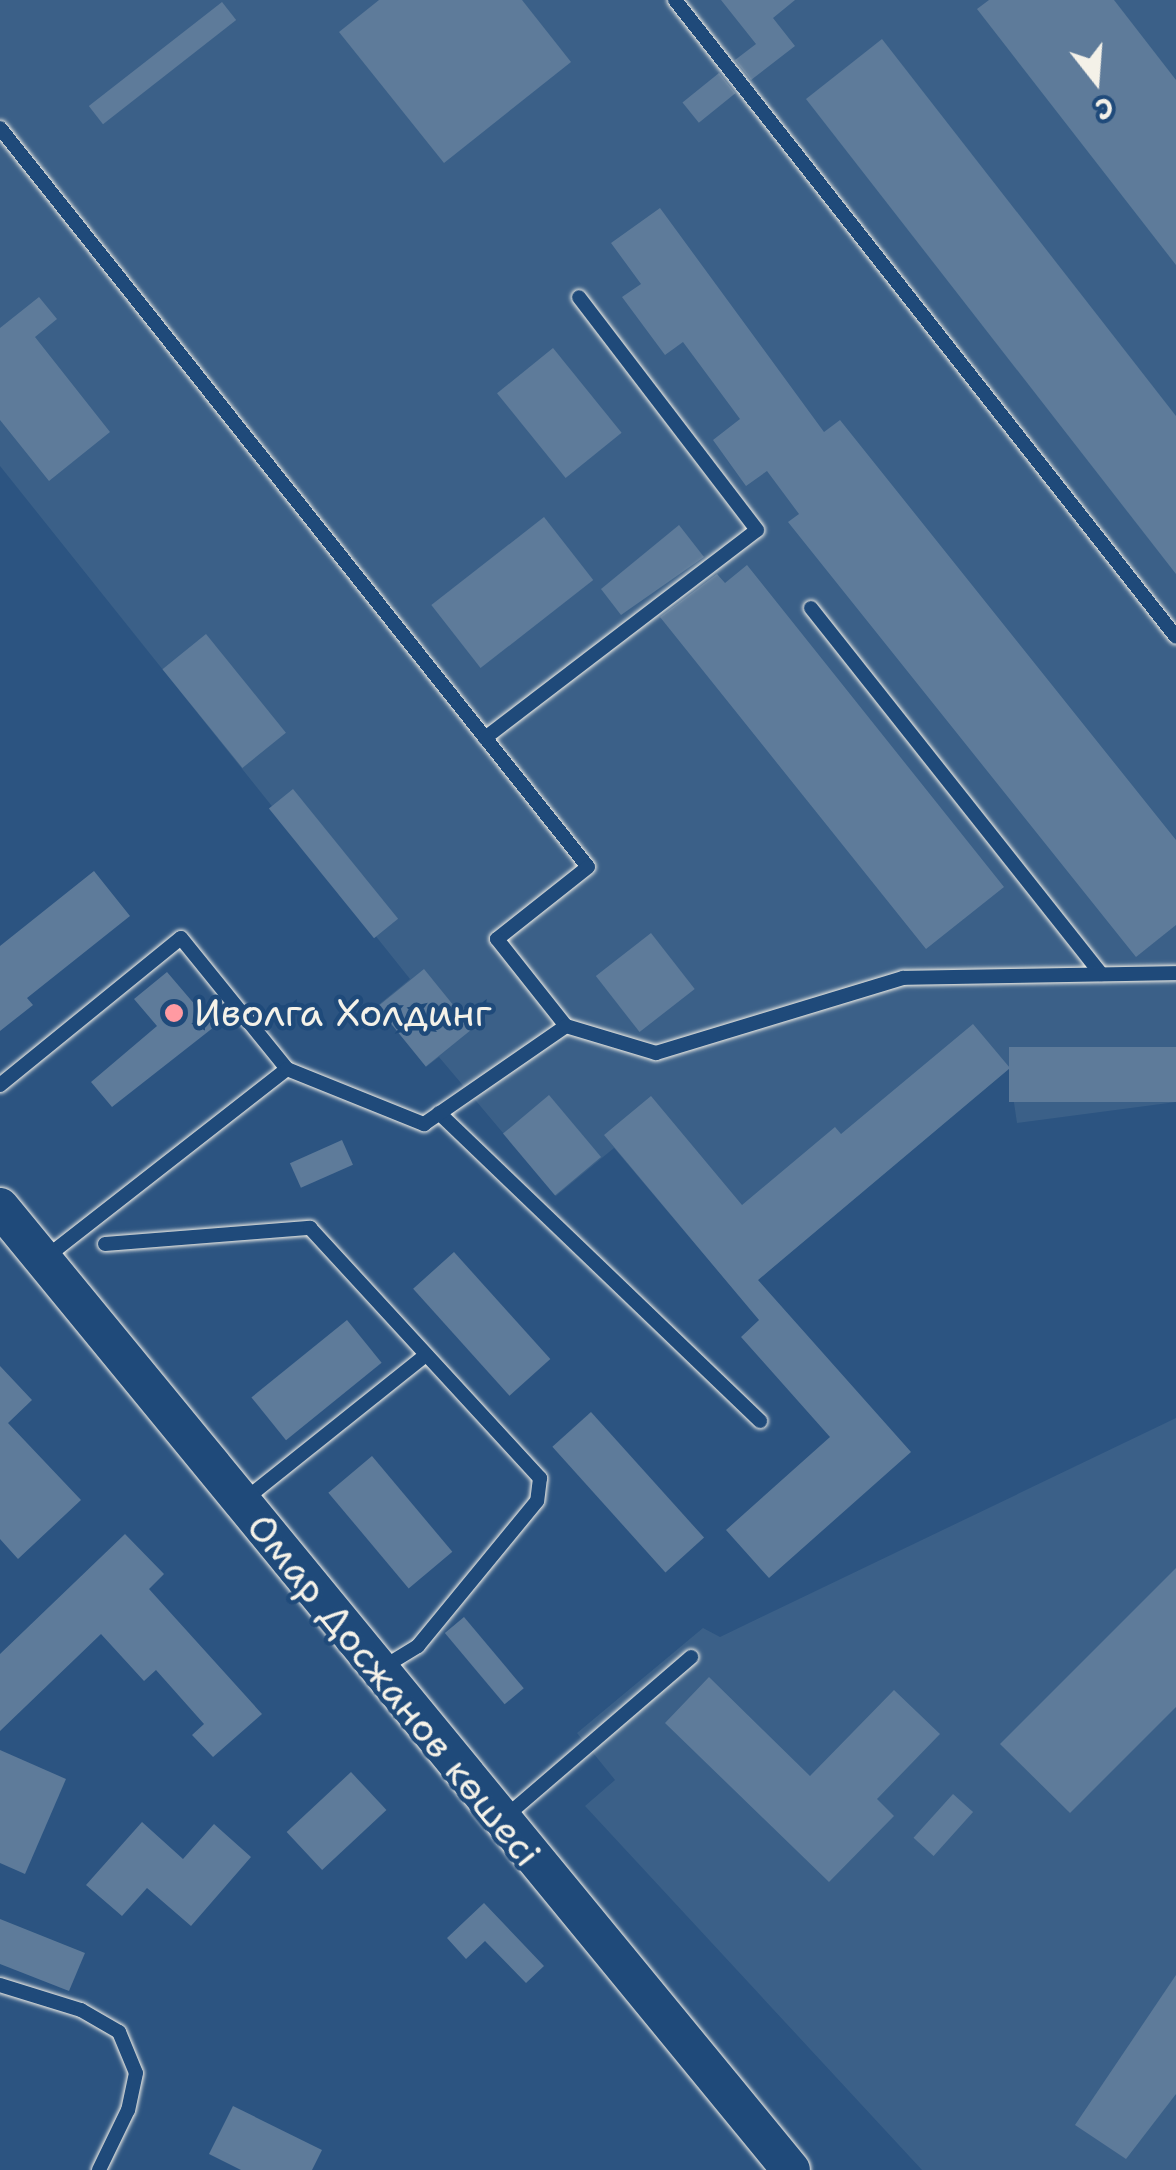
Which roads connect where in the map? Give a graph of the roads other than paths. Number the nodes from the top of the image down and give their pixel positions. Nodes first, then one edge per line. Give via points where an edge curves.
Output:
1 (675, 0) edge
2 (0, 128) edge
3 (578, 297) dead end
4 (811, 608) dead end
5 (1176, 638) edge
6 (484, 738) junction
7 (1176, 973) edge
8 (1101, 974) junction
9 (566, 1026) junction
10 (287, 1069) junction
11 (0, 1084) edge
12 (439, 1113) junction
13 (0, 1207) edge
14 (104, 1244) dead end
15 (44, 1258) junction
16 (426, 1354) junction
17 (760, 1421) dead end
18 (242, 1503) junction
19 (691, 1656) dead end
20 (378, 1671) junction
21 (500, 1822) junction
22 (0, 1984) edge
23 (99, 2170) edge
24 (790, 2170) edge

1 - 5 lane
2 - 6 lane
3 - 6 lane via 757,530
4 - 8 lane
6 - 9 lane via 588,867 497,939
7 - 8 lane
8 - 9 lane via 903,978 656,1052
9 - 12 lane
10 - 11 lane via 181,938
10 - 12 lane via 424,1124
10 - 15 lane
12 - 17 lane
13 - 15 street, Омар Досжанов көшесі
14 - 16 lane via 310,1228
15 - 18 street, Омар Досжанов көшесі
16 - 18 lane
16 - 20 lane via 540,1478 537,1501 418,1646
18 - 20 street, Омар Досжанов көшесі
19 - 21 lane
20 - 21 street, Омар Досжанов көшесі
21 - 24 street, Омар Досжанов көшесі
22 - 23 lane via 81,2010 119,2032 136,2073 128,2110

